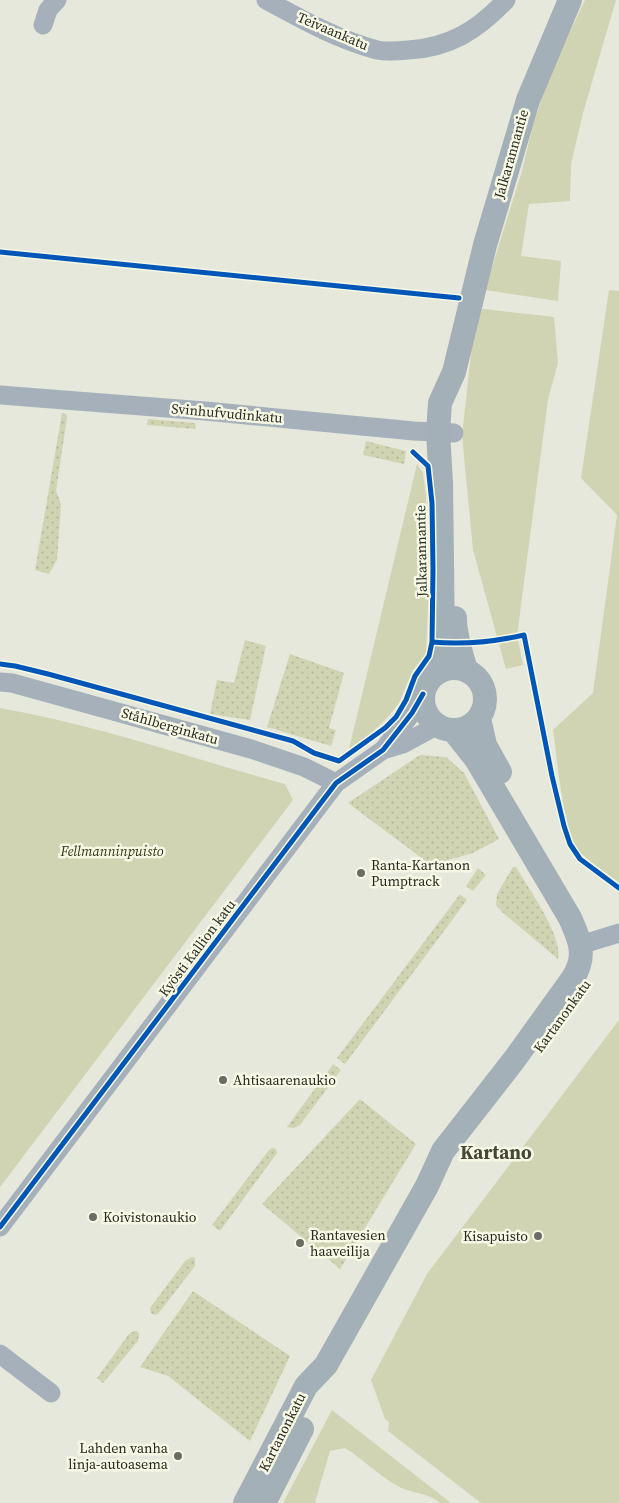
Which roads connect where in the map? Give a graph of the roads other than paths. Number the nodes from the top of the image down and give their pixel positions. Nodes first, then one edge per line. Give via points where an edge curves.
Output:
1 (57, 0) edge
2 (266, 0) edge
3 (506, 0) edge
4 (570, 0) edge
5 (43, 25) dead end
6 (0, 395) edge
7 (446, 432) junction
8 (466, 670) junction
9 (437, 673) junction
10 (0, 682) edge
11 (423, 694) junction
12 (479, 718) junction
13 (446, 728) junction
14 (383, 750) junction
15 (336, 783) junction
16 (619, 934) edge
17 (587, 943) junction
18 (427, 1186) junction
19 (0, 1226) edge
20 (0, 1354) edge
21 (326, 1365) junction
22 (51, 1393) dead end
23 (245, 1503) edge
24 (264, 1503) edge

1 - 5 street via 48,10
2 - 3 street, Teivaankatu via 350,40 392,51 425,50 457,39 489,18
4 - 7 main road, Jalkarannantie via 528,100 485,245 454,372 440,404
6 - 7 street, Svinhufvudinkatu
7 - 8 main road, Jalkarannantie via 455,627
7 - 9 main road, Jalkarannantie via 441,483 443,643
8 - 9 main road via 446,668
8 - 12 main road via 480,680 484,688 486,698
9 - 11 main road via 430,678
10 - 15 street, Ståhlberginkatu via 70,698 251,749 304,767
11 - 13 main road via 431,720
11 - 14 street, Kyösti Kallion katu
12 - 13 main road via 467,727
12 - 17 main road, Kartanonkatu via 485,745 582,913
13 - 14 street, Kyösti Kallion katu
13 - 17 main road, Kartanonkatu via 476,760 577,932
14 - 15 street, Kyösti Kallion katu
15 - 19 street, Kyösti Kallion katu
16 - 17 street
17 - 18 main road, Kartanonkatu via 578,970 514,1060 443,1151
17 - 18 main road, Kartanonkatu via 596,960 585,987 455,1160
18 - 21 main road, Kartanonkatu
20 - 22 street
21 - 23 main road, Kartanonkatu via 306,1386
21 - 24 main road, Kartanonkatu via 321,1392

